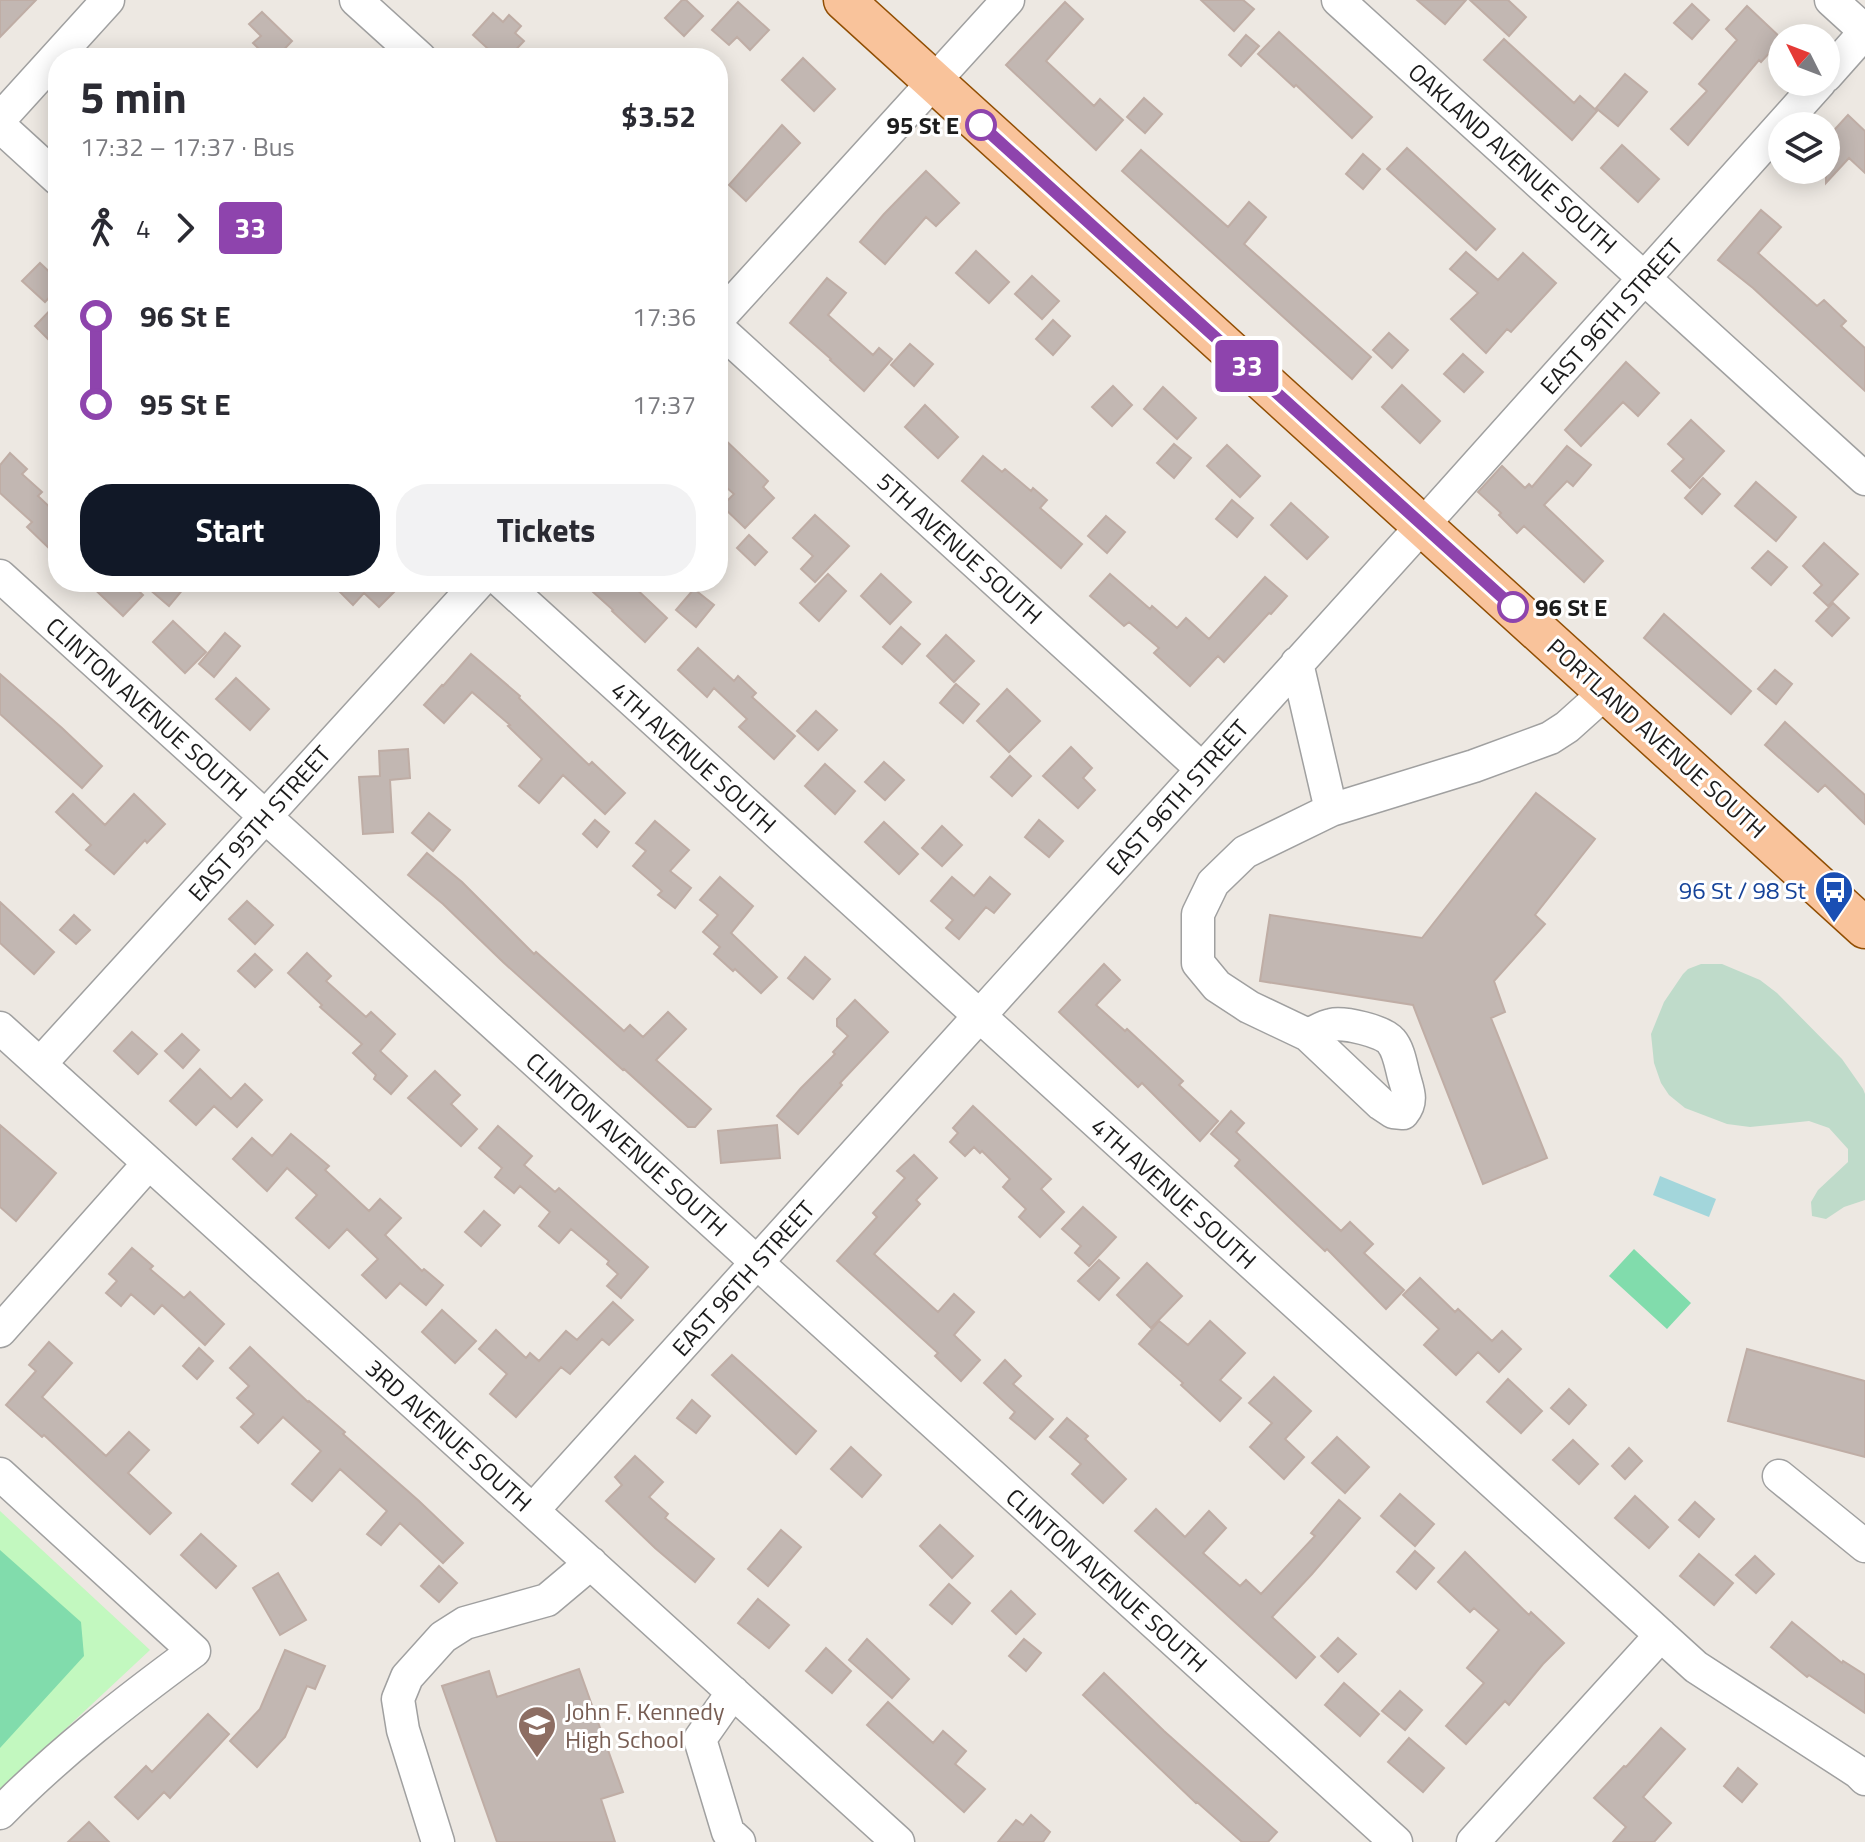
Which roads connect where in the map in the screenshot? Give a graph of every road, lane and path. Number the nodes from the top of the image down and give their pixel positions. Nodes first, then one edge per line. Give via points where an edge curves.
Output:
1 (108, 0) edge
2 (356, 0) edge
3 (844, 0) edge
4 (1008, 0) edge
5 (1338, 0) edge
6 (1831, 0) edge
7 (1865, 31) edge
8 (64, 48) edge
9 (409, 48) edge
10 (1840, 60) edge
11 (48, 66) edge
12 (934, 82) junction
13 (1808, 96) edge
14 (0, 119) edge
15 (0, 126) edge
16 (48, 170) edge
17 (1645, 278) junction
18 (728, 308) edge
19 (728, 337) edge
20 (1865, 479) edge
21 (1423, 525) junction
22 (0, 576) edge
23 (470, 592) edge
24 (513, 592) edge
25 (1297, 663) junction
26 (1606, 692) junction
27 (1202, 769) junction
28 (1331, 810) junction
29 (266, 816) junction
30 (1865, 928) edge
31 (980, 1016) junction
32 (0, 1028) edge
33 (1308, 1035) dead end
34 (40, 1064) junction
35 (149, 1163) junction
36 (758, 1262) junction
37 (0, 1331) edge
38 (0, 1474) edge
39 (1779, 1476) dead end
40 (533, 1510) junction
41 (1865, 1546) edge
42 (591, 1563) junction
43 (1661, 1635) junction
44 (733, 1692) junction
45 (1865, 1779) edge
46 (0, 1813) edge
47 (887, 1838) edge
48 (438, 1842) edge
49 (739, 1842) edge
50 (1396, 1842) edge
51 (1473, 1842) edge

1 - 8 street
2 - 9 street
3 - 12 main road, PORTLAND AVENUE SOUTH
4 - 12 street
5 - 17 street, OAKLAND AVENUE SOUTH
6 - 7 street
7 - 10 street
11 - 14 street
12 - 18 street
12 - 21 main road, PORTLAND AVENUE SOUTH
13 - 17 street, EAST 96TH STREET
15 - 16 street
17 - 20 street, OAKLAND AVENUE SOUTH
17 - 21 street, EAST 96TH STREET
19 - 27 street, 5TH AVENUE SOUTH
21 - 25 street, EAST 96TH STREET
21 - 26 main road, PORTLAND AVENUE SOUTH
22 - 29 street, CLINTON AVENUE SOUTH
23 - 29 street, EAST 95TH STREET
24 - 31 street, 4TH AVENUE SOUTH
25 - 27 street, EAST 96TH STREET
25 - 28 street
26 - 28 street via 1550,738
26 - 30 main road, PORTLAND AVENUE SOUTH
27 - 31 street, EAST 96TH STREET
28 - 33 street via 1245,852 1213,883 1198,914 1198,963 1217,986
29 - 34 street, EAST 95TH STREET
29 - 36 street, CLINTON AVENUE SOUTH
31 - 36 street, EAST 96TH STREET
31 - 43 street, 4TH AVENUE SOUTH
32 - 34 street, 3RD AVENUE SOUTH
34 - 35 street, 3RD AVENUE SOUTH
35 - 37 street
35 - 40 street, 3RD AVENUE SOUTH
36 - 40 street, EAST 96TH STREET
36 - 50 street, CLINTON AVENUE SOUTH
38 - 46 street via 194,1651 105,1718
39 - 41 street
40 - 42 street, 3RD AVENUE SOUTH
42 - 44 street, 3RD AVENUE SOUTH
42 - 48 street via 547,1600 465,1623 443,1637 407,1677 398,1699 403,1730
43 - 45 street, 4TH AVENUE SOUTH via 1696,1667
43 - 51 street
44 - 47 street, 3RD AVENUE SOUTH
44 - 49 street via 700,1739 728,1832

